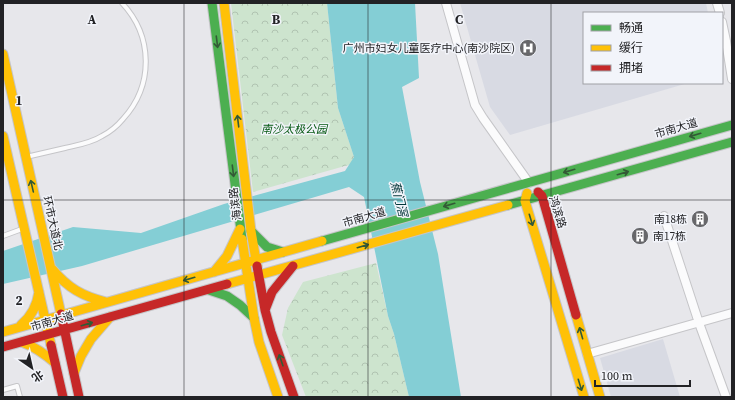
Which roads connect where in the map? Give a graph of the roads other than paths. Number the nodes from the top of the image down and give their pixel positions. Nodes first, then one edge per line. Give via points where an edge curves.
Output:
1 (122, 3) edge
2 (212, 3) edge
3 (224, 3) edge
4 (446, 3) edge
5 (723, 27) edge
6 (3, 54) edge
7 (732, 79) edge
8 (732, 125) edge
9 (3, 136) edge
10 (732, 142) edge
11 (26, 157) junction
12 (529, 183) junction
13 (542, 196) junction
14 (526, 200) junction
15 (664, 216) dead end
16 (24, 228) junction
17 (240, 228) junction
18 (251, 231) junction
19 (3, 236) edge
20 (284, 252) junction
21 (256, 260) junction
22 (245, 263) junction
23 (293, 266) junction
24 (52, 269) junction
25 (214, 272) junction
26 (259, 276) junction
27 (248, 279) junction
28 (209, 290) junction
29 (39, 292) junction
30 (107, 302) junction
31 (265, 310) junction
32 (732, 313) edge
33 (61, 315) junction
34 (110, 317) junction
35 (254, 318) junction
36 (46, 319) junction
37 (699, 322) junction
38 (19, 327) junction
39 (65, 330) junction
40 (3, 332) edge
41 (49, 334) junction
42 (21, 342) junction
43 (3, 347) edge
44 (587, 354) junction
45 (55, 362) junction
46 (74, 372) junction
47 (3, 390) edge
48 (20, 397) edge
49 (63, 397) edge
50 (79, 397) edge
51 (278, 397) edge
52 (294, 397) edge
53 (584, 397) edge
54 (600, 397) edge
55 (726, 397) edge

1 - 11 lane via 138,26 144,43 146,61 139,96 130,112 103,136 87,143
2 -> 17 main road, 海滨路
18 -> 3 main road, 海滨路
4 - 12 street via 475,105
5 - 7 street
6 - 11 main road, 环市大道北
8 -> 12 main road, 市南大道
9 - 16 main road
13 -> 10 main road, 市南大道
24 -> 11 main road, 环市大道北
12 - 13 main road, 鸿滨路
12 - 14 main road
12 -> 20 main road, 市南大道
13 - 14 main road, 市南大道
44 -> 13 main road, 鸿滨路
23 -> 14 main road, 市南大道
14 -> 53 main road
15 - 37 street
16 - 19 lane
16 - 29 main road
17 - 22 main road, 海滨路
17 - 25 main road via 227,256
18 - 20 main road via 268,247
18 - 21 main road, 海滨路
20 - 21 main road, 市南大道
21 - 22 main road, 市南大道
21 - 26 main road, 海滨路
22 - 25 main road, 市南大道
22 - 27 main road, 海滨路
23 - 26 main road, 市南大道
23 - 31 main road via 272,292
24 - 30 main road via 76,291
24 - 33 main road, 环市大道北
25 -> 30 main road, 市南大道
26 - 27 main road, 市南大道
26 - 31 main road, 海滨路
27 - 28 main road, 市南大道
27 - 35 main road, 海滨路
28 - 34 main road, 市南大道
28 - 35 main road via 227,296
29 - 36 main road
29 - 38 main road via 31,316
30 - 33 main road, 市南大道
52 -> 31 main road, 海滨路
32 - 37 street
33 - 36 main road, 市南大道
33 - 39 main road, 环市大道北
39 -> 34 main road, 市南大道
34 - 46 main road via 91,339
35 - 51 main road, 海滨路 via 259,342
36 - 38 main road, 市南大道
36 - 41 main road
37 - 44 street
37 - 55 street
38 - 40 main road, 市南大道
39 - 41 main road, 市南大道
39 - 46 main road, 环市大道北
41 - 42 main road, 市南大道
41 - 45 main road
42 - 43 main road, 市南大道
42 - 45 main road via 34,346
44 - 54 main road, 鸿滨路
45 - 49 main road
46 - 50 main road, 环市大道北
47 - 48 lane via 17,386

